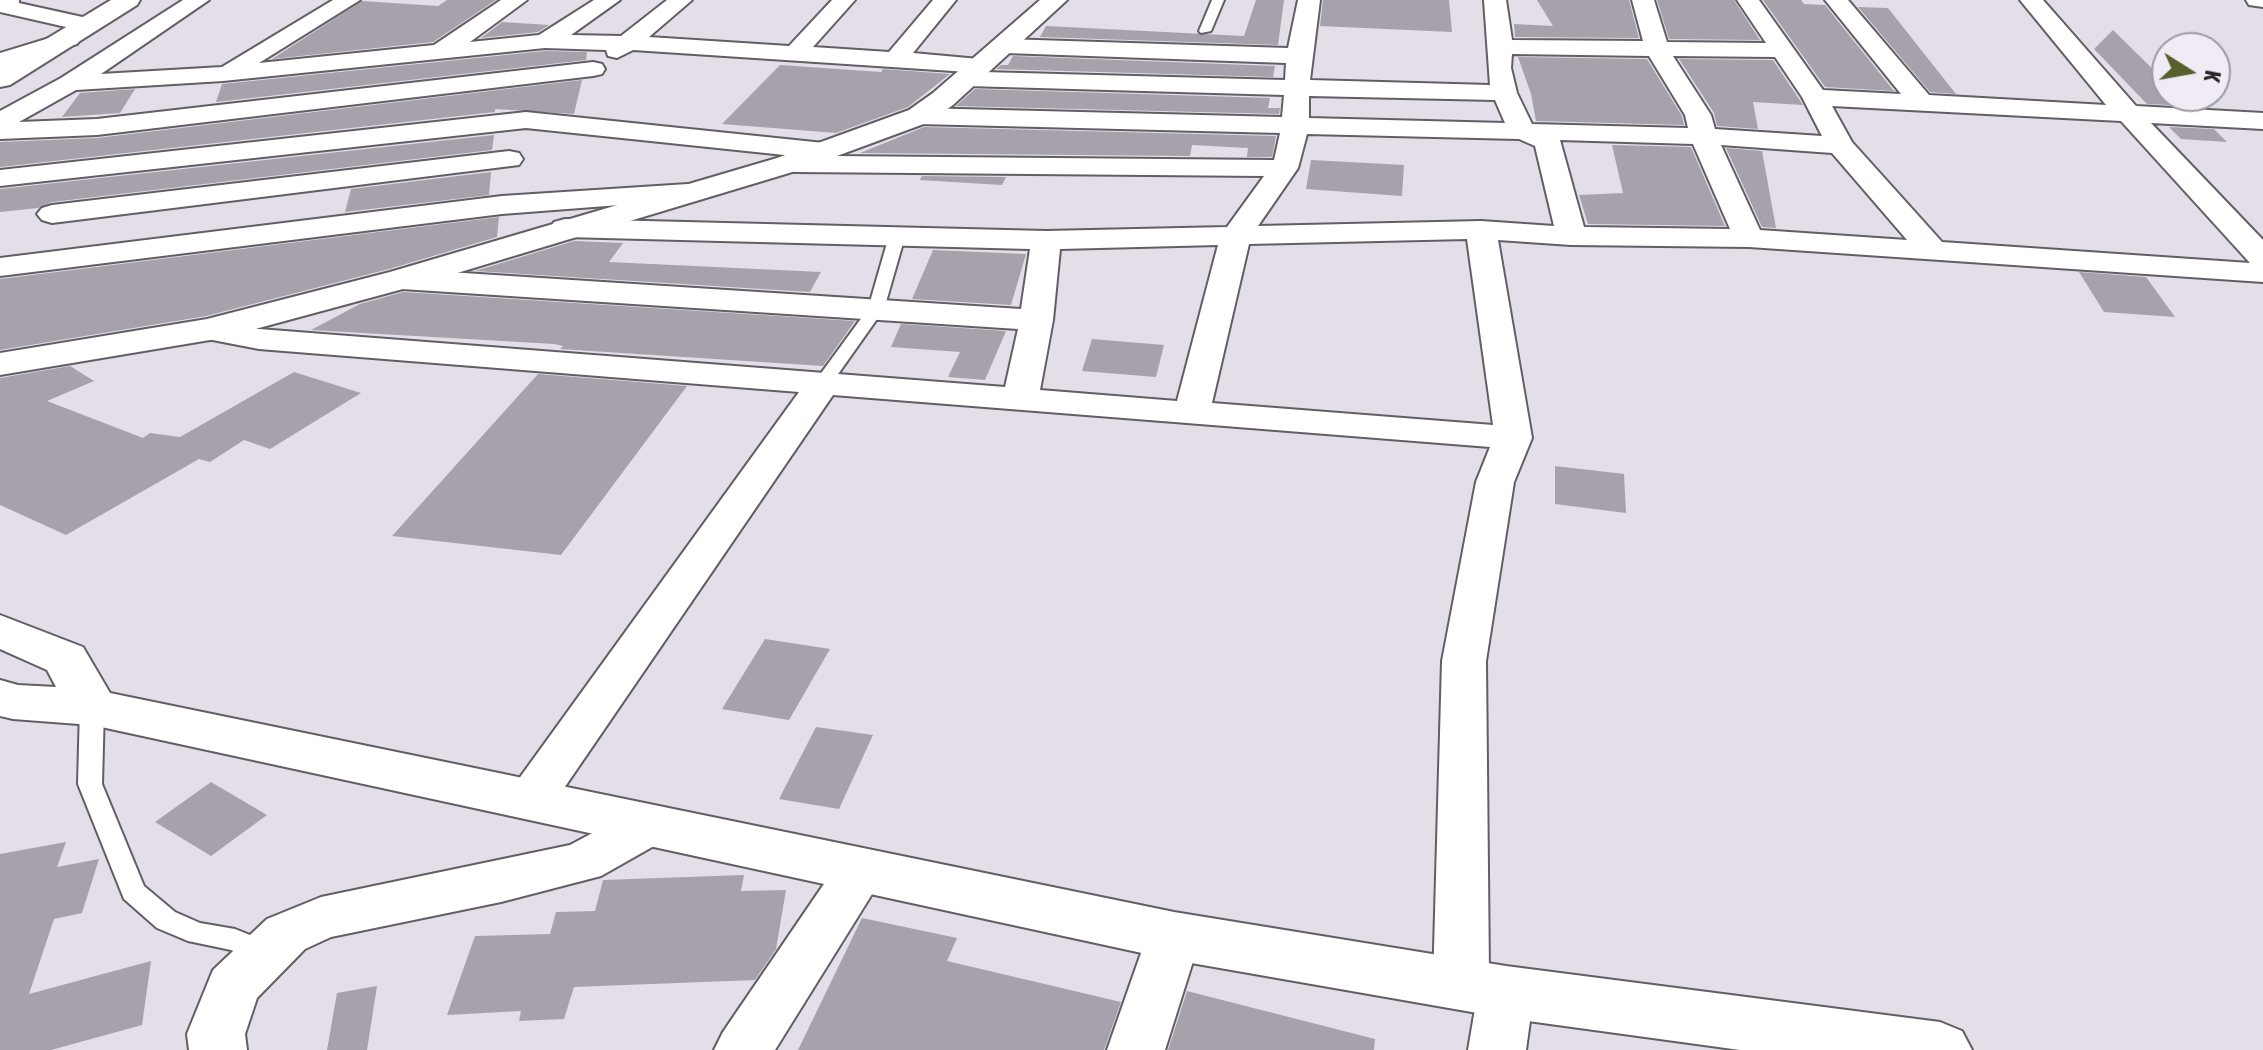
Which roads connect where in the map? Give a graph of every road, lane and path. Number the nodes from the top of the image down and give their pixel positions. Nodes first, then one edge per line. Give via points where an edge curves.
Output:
1 (3, 0) edge
2 (128, 0) edge
3 (198, 0) edge
4 (349, 0) edge
5 (516, 0) edge
6 (609, 0) edge
7 (681, 0) edge
8 (844, 0) edge
9 (945, 0) edge
10 (1218, 0) edge
11 (1309, 0) edge
12 (1495, 0) edge
13 (1643, 0) edge
14 (1748, 0) edge
15 (1836, 0) edge
16 (2031, 0) edge
17 (2257, 0) edge
18 (2263, 0) edge
19 (1050, 16) edge
20 (1110, 27) dead end
21 (1205, 31) junction
22 (78, 32) junction
23 (545, 41) junction
24 (628, 43) junction
25 (1301, 46) junction
26 (1501, 47) junction
27 (1657, 49) junction
28 (1780, 50) junction
29 (796, 52) junction
30 (437, 53) junction
31 (897, 58) junction
32 (0, 61) edge
33 (984, 64) junction
34 (593, 69) junction
35 (223, 74) junction
36 (0, 79) edge
37 (70, 83) junction
38 (1296, 86) junction
39 (1815, 97) junction
40 (1921, 102) junction
41 (1512, 110) junction
42 (2128, 113) junction
43 (919, 116) junction
44 (526, 120) junction
45 (2263, 121) edge
46 (0, 122) edge
47 (1295, 125) junction
48 (1700, 126) junction
49 (97, 127) junction
50 (0, 131) edge
51 (1840, 145) junction
52 (824, 151) junction
53 (509, 159) junction
54 (788, 164) junction
55 (1284, 168) junction
56 (74, 169) junction
57 (0, 178) edge
58 (688, 193) junction
59 (502, 205) junction
60 (52, 214) junction
61 (565, 228) junction
62 (1481, 230) junction
63 (897, 236) junction
64 (1236, 236) junction
65 (1571, 236) junction
66 (1749, 238) junction
67 (1046, 240) junction
68 (1933, 251) junction
69 (2261, 257) edge
70 (30, 263) junction
71 (0, 267) edge
72 (402, 279) junction
73 (876, 309) junction
74 (1036, 320) junction
75 (209, 330) junction
76 (0, 364) edge
77 (823, 383) junction
78 (1020, 399) junction
79 (1192, 412) junction
80 (1513, 438) junction
81 (0, 631) edge
82 (0, 697) edge
83 (92, 707) junction
84 (530, 800) junction
85 (650, 825) junction
86 (861, 870) junction
87 (1174, 936) junction
88 (265, 953) junction
89 (1483, 988) junction
90 (218, 1050) edge
91 (743, 1050) edge
92 (1136, 1050) edge
93 (1497, 1050) edge
94 (1940, 1050) edge

1 - 22 street via 7,7
2 - 22 street
3 - 37 street
4 - 35 street
5 - 30 street
6 - 23 street
7 - 24 street
8 - 29 street
9 - 31 street
10 - 21 lane
11 - 25 street
12 - 26 street
13 - 27 street
14 - 28 street
15 - 40 street
16 - 42 street
17 - 18 street
19 - 33 street
20 - 21 street
21 - 25 street
22 - 32 street
22 - 36 street
23 - 24 street
23 - 30 street
24 - 29 street
24 - 34 street
25 - 33 street
25 - 38 street
26 - 27 street
26 - 41 street via 1499,68
27 - 28 street
27 - 48 street
28 - 39 street
29 - 31 street
30 - 35 street
31 - 33 street
33 - 38 street
33 - 43 street
34 - 44 street
34 - 49 street
35 - 37 street
37 - 46 street
38 - 41 street
38 - 47 street
39 - 40 street
39 - 51 street
40 - 42 street
41 - 47 street
41 - 48 street
41 - 65 street via 1548,142
42 - 45 street
42 - 69 street
43 - 47 street
43 - 52 street
44 - 52 street
44 - 53 street
44 - 56 street
47 - 55 street
48 - 51 street
48 - 66 street
49 - 50 street
49 - 56 street
51 - 68 street
52 - 54 street
53 - 59 street
53 - 60 street
54 - 55 street
54 - 58 street
55 - 64 street
56 - 57 street
56 - 60 street
58 - 59 street
58 - 61 street
59 - 70 street
60 - 70 street
61 - 63 street
61 - 72 street
62 - 64 street
62 - 65 street
62 - 80 street
63 - 67 street
63 - 73 lane
64 - 67 street
64 - 79 street
65 - 66 street
66 - 68 street
67 - 74 street
68 - 69 street
70 - 71 street
72 - 73 street
72 - 75 street
73 - 74 street
73 - 77 lane
74 - 78 street
75 - 76 street
75 - 77 street via 259,339
77 - 78 street
77 - 84 street
78 - 79 street
79 - 80 street
80 - 89 street via 1495,482 1464,661
81 - 83 street via 66,659
82 - 83 street
83 - 84 street
83 - 88 lane via 90,784 133,892 166,920
84 - 85 street
85 - 86 street
85 - 88 street via 583,862 321,918 286,934
86 - 87 street
86 - 91 street
87 - 89 street
87 - 92 street
88 - 90 street via 233,986 216,1034
89 - 93 street
89 - 94 street

